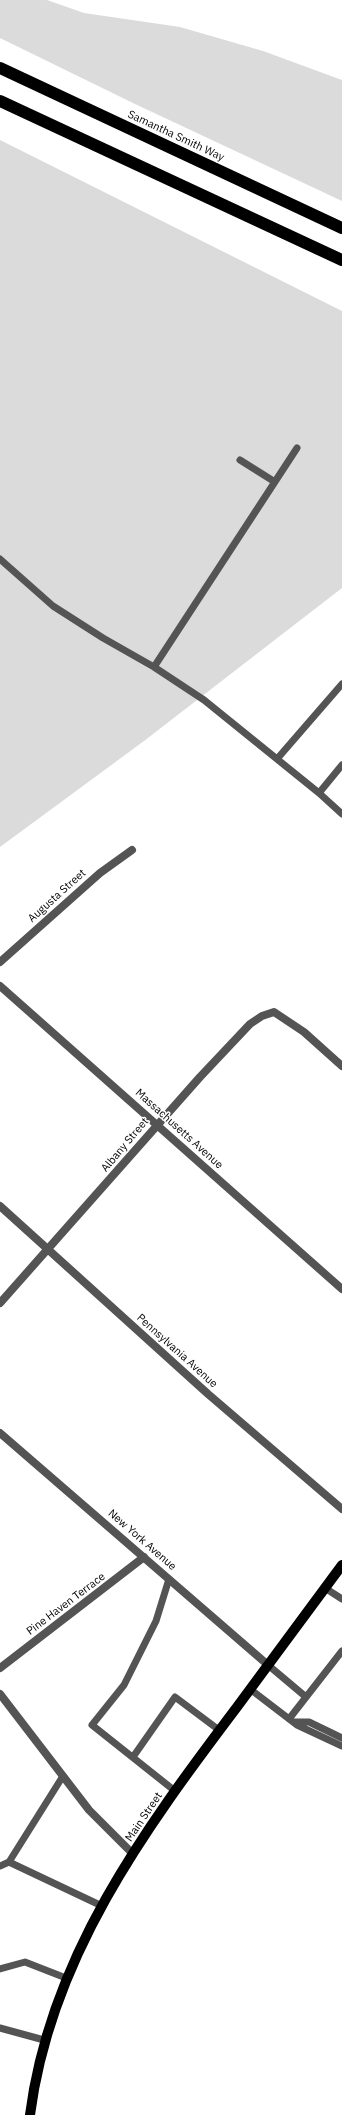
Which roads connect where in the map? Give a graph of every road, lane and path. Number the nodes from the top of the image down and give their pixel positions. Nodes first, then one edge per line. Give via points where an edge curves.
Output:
1 (0, 68) edge
2 (0, 102) edge
3 (342, 228) edge
4 (342, 260) edge
5 (297, 448) dead end
6 (240, 460) dead end
7 (275, 482) junction
8 (0, 559) edge
9 (154, 667) junction
10 (342, 684) edge
11 (277, 759) junction
12 (342, 765) edge
13 (320, 794) junction
14 (342, 814) edge
15 (132, 850) dead end
16 (0, 962) edge
17 (0, 986) edge
18 (342, 1066) edge
19 (157, 1125) junction
20 (0, 1206) edge
21 (47, 1250) junction
22 (342, 1289) edge
23 (0, 1303) edge
24 (0, 1433) edge
25 (342, 1509) edge
26 (144, 1557) junction
27 (342, 1565) edge
28 (169, 1578) junction
29 (325, 1588) junction
30 (342, 1599) edge
31 (340, 1655) edge
32 (268, 1665) junction
33 (0, 1668) edge
34 (250, 1689) junction
35 (0, 1694) edge
36 (306, 1697) junction
37 (291, 1720) junction
38 (219, 1730) junction
39 (342, 1738) edge
40 (342, 1746) edge
41 (133, 1757) junction
42 (63, 1776) junction
43 (175, 1791) junction
44 (133, 1854) junction
45 (9, 1862) junction
46 (0, 1866) edge
47 (102, 1906) junction
48 (0, 1969) edge
49 (66, 1978) junction
50 (0, 2028) edge
51 (44, 2040) junction
52 (30, 2115) edge

1 - 3 highway, Samantha Smith Way
2 - 4 highway
5 - 7 lane
6 - 7 lane
7 - 9 lane
8 - 9 lane via 53,606
9 - 11 lane via 204,700
10 - 11 lane
11 - 13 lane
12 - 13 lane
13 - 14 lane
15 - 16 street, Augusta Street via 100,873
17 - 19 street, Massachusetts Avenue
18 - 19 street, Albany Street via 304,1032 274,1012 250,1024
19 - 21 street, Albany Street
19 - 22 street, Massachusetts Avenue
20 - 21 street, Pennsylvania Avenue
21 - 23 street, Albany Street
21 - 25 street, Pennsylvania Avenue
24 - 26 street, New York Avenue
26 - 28 street, New York Avenue
26 - 33 street, Pine Haven Terrace
27 - 29 main road, Main Street
28 - 32 street, New York Avenue
28 - 41 lane via 156,1621 124,1685 92,1725
29 - 30 lane
29 - 32 main road, Main Street
31 - 36 lane
32 - 34 main road, Main Street
32 - 36 lane
34 - 37 lane
34 - 38 main road, Main Street
35 - 42 street
36 - 37 lane
37 - 39 lane via 309,1722
37 - 40 lane
38 - 41 lane via 175,1697
38 - 43 main road, Main Street
41 - 43 lane
42 - 44 street via 89,1810
42 - 45 lane
43 - 44 main road, Main Street
44 - 47 main road, Main Street
45 - 46 lane
45 - 47 lane
47 - 49 main road, Main Street
48 - 49 lane via 25,1962
49 - 51 main road, Main Street
50 - 51 lane
51 - 52 main road, Main Street

